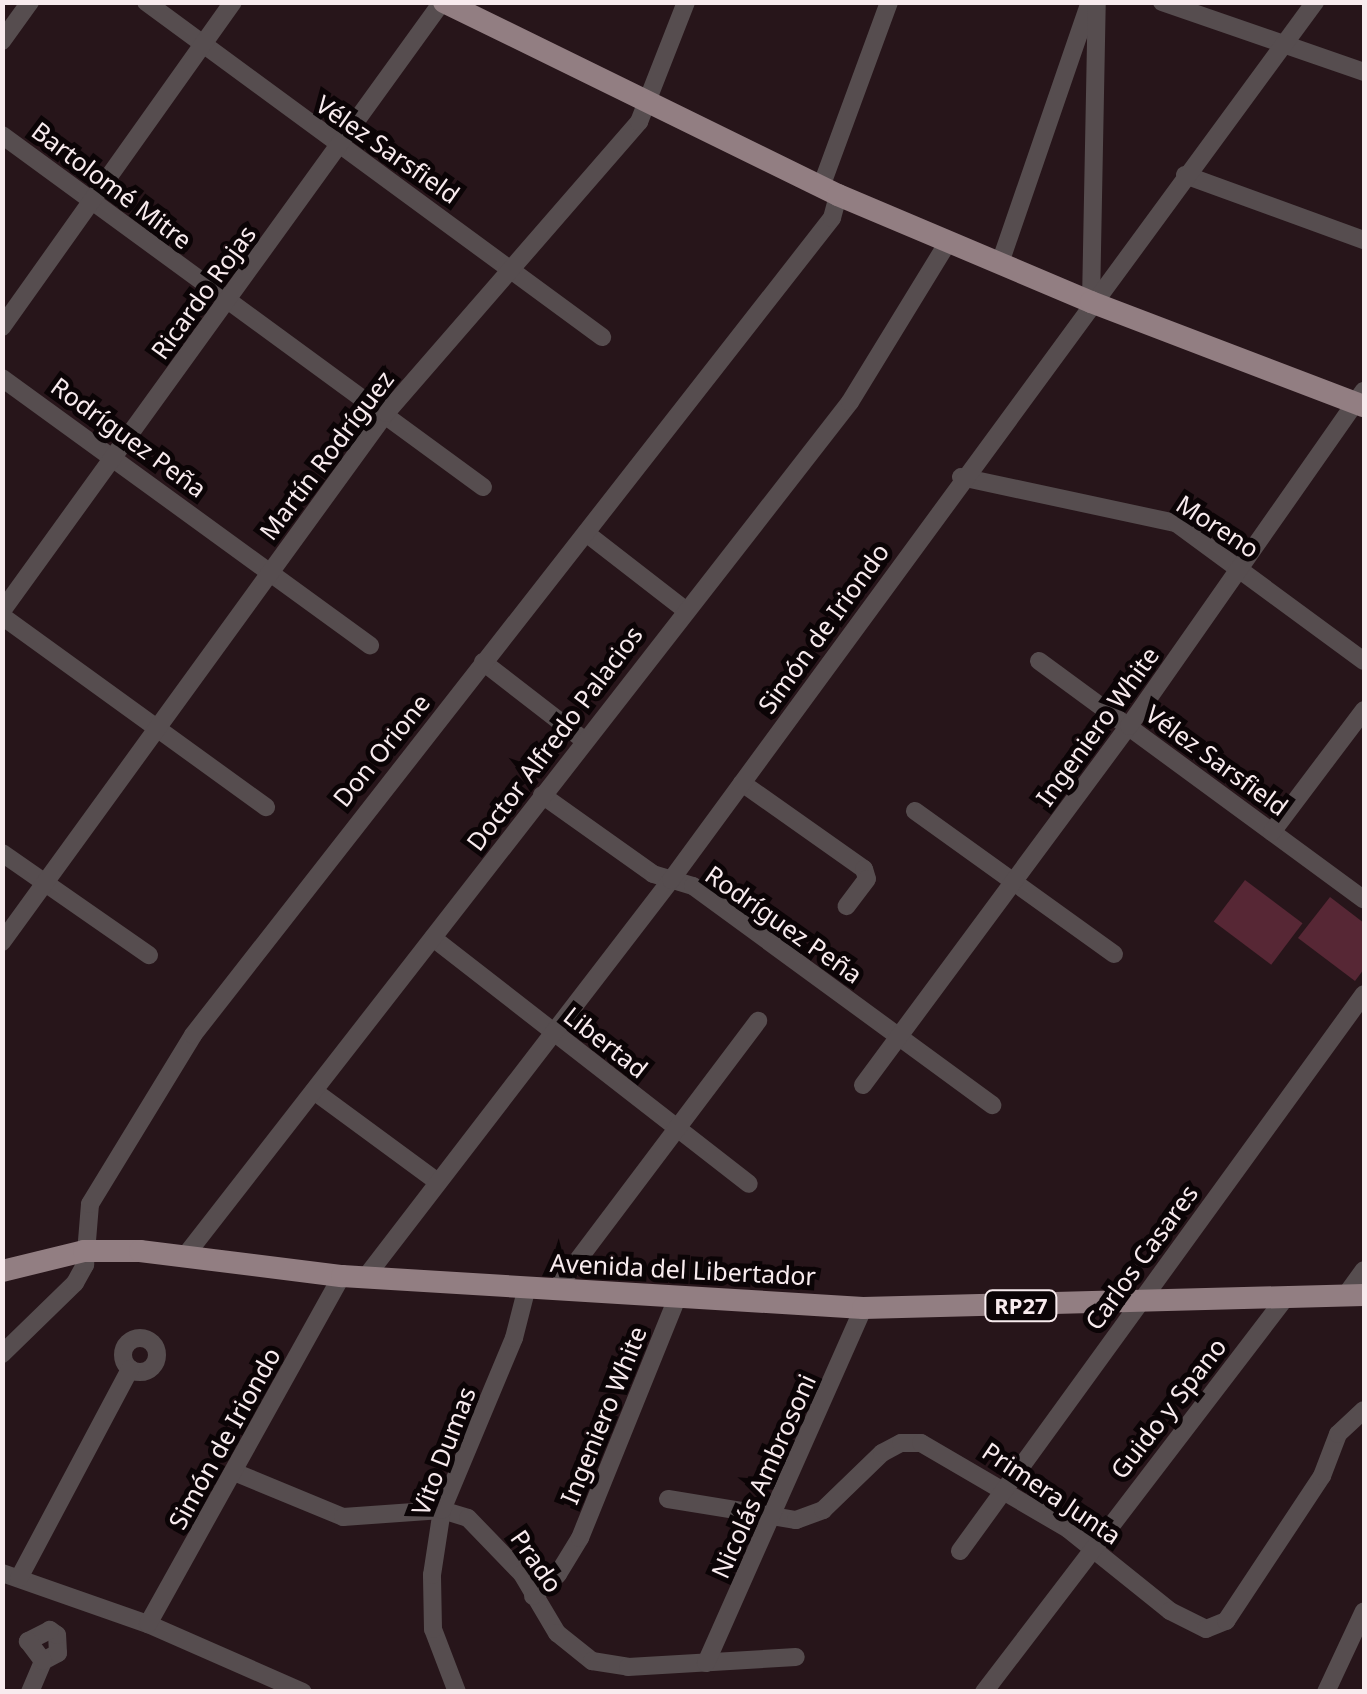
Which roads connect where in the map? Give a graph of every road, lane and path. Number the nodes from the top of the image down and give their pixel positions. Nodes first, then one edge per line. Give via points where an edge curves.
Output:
1 (30, 2) edge
2 (146, 2) edge
3 (233, 2) edge
4 (443, 2) edge
5 (686, 2) edge
6 (889, 2) edge
7 (1090, 2) edge
8 (1098, 2) edge
9 (1162, 2) edge
10 (1315, 2) edge
11 (2, 41) edge
12 (203, 45) junction
13 (1283, 46) junction
14 (1364, 72) edge
15 (649, 105) junction
16 (2, 134) edge
17 (340, 146) junction
18 (1185, 174) junction
19 (829, 191) junction
20 (92, 201) junction
21 (1364, 240) edge
22 (948, 242) junction
23 (1000, 263) junction
24 (512, 266) junction
25 (226, 302) junction
26 (1091, 302) junction
27 (2, 327) edge
28 (602, 336) dead end
29 (2, 378) edge
30 (1363, 400) edge
31 (386, 413) junction
32 (114, 457) junction
33 (962, 477) junction
34 (483, 487) dead end
35 (586, 533) junction
36 (1241, 569) junction
37 (271, 570) junction
38 (684, 609) junction
39 (2, 614) edge
40 (370, 645) dead end
41 (1040, 661) dead end
42 (1364, 661) edge
43 (483, 662) junction
44 (1364, 710) edge
45 (1129, 726) junction
46 (158, 727) junction
47 (584, 740) junction
48 (742, 783) junction
49 (542, 795) junction
50 (266, 807) dead end
51 (915, 811) dead end
52 (1272, 832) junction
53 (2, 853) edge
54 (672, 880) junction
55 (1014, 882) junction
56 (45, 884) junction
57 (1364, 900) edge
58 (847, 906) dead end
59 (433, 938) junction
60 (2, 942) edge
61 (1114, 954) dead end
62 (149, 955) dead end
63 (1364, 994) edge
64 (758, 1021) dead end
65 (553, 1033) junction
66 (900, 1037) junction
67 (862, 1085) dead end
68 (314, 1091) junction
69 (992, 1105) dead end
70 (677, 1128) junction
71 (438, 1182) junction
72 (749, 1184) dead end
73 (84, 1252) junction
74 (185, 1256) junction
75 (1364, 1270) edge
76 (2, 1271) edge
77 (353, 1277) junction
78 (527, 1288) junction
79 (556, 1288) junction
80 (678, 1296) junction
81 (1355, 1296) edge
82 (1285, 1298) junction
83 (1138, 1304) junction
84 (863, 1308) junction
85 (2, 1354) edge
86 (130, 1369) dead end
87 (1364, 1410) edge
88 (234, 1472) junction
89 (1004, 1488) junction
90 (668, 1499) dead end
91 (442, 1510) junction
92 (772, 1520) junction
93 (1092, 1546) junction
94 (960, 1550) dead end
95 (11, 1575) edge
96 (533, 1596) junction
97 (1364, 1611) edge
98 (148, 1624) junction
99 (796, 1657) dead end
100 (43, 1661) dead end
101 (706, 1663) junction
102 (30, 1692) edge
103 (303, 1692) edge
104 (457, 1692) edge
105 (984, 1692) edge
106 (1326, 1692) edge

1 - 11 street
2 - 12 street, Vélez Sarsfield
3 - 12 street
4 - 15 main road
4 - 17 street, Ricardo Rojas
5 - 15 street, Martín Rodríguez
6 - 19 street, Don Orione
7 - 23 street
8 - 26 street
9 - 13 street
10 - 13 street, Simón de Iriondo
12 - 17 street, Vélez Sarsfield
12 - 20 street
13 - 14 street
13 - 18 street, Simón de Iriondo
15 - 19 main road
15 - 24 street, Martín Rodríguez
16 - 20 street, Bartolomé Mitre
17 - 24 street, Vélez Sarsfield
17 - 25 street, Ricardo Rojas
18 - 21 street
18 - 26 street, Simón de Iriondo
19 - 22 main road
19 - 35 street, Don Orione via 832,218
20 - 25 street, Bartolomé Mitre
20 - 27 street
22 - 23 main road
22 - 38 street, Doctor Alfredo Palacios via 850,402
23 - 26 main road
24 - 28 street, Vélez Sarsfield
24 - 31 street, Martín Rodríguez
25 - 31 street, Bartolomé Mitre
25 - 32 street, Ricardo Rojas
26 - 30 main road
26 - 33 street, Simón de Iriondo
29 - 32 street, Rodríguez Peña
30 - 36 street, Ingeniero White
31 - 34 street, Bartolomé Mitre
31 - 37 street, Martín Rodríguez
32 - 37 street, Rodríguez Peña
32 - 39 street, Ricardo Rojas
33 - 36 street, Moreno via 1157,515
33 - 48 street, Simón de Iriondo
35 - 38 street
35 - 43 street, Don Orione
36 - 42 street, Moreno
36 - 45 street, Ingeniero White
37 - 40 street, Rodríguez Peña
37 - 46 street, Martín Rodríguez
38 - 47 street, Doctor Alfredo Palacios
39 - 46 street
41 - 45 street, Vélez Sarsfield
43 - 47 street
43 - 73 street, Don Orione via 193,1035 90,1204
44 - 52 street
45 - 52 street, Vélez Sarsfield
45 - 55 street, Ingeniero White
46 - 50 street
46 - 56 street, Martín Rodríguez
47 - 49 street, Doctor Alfredo Palacios
48 - 54 street, Simón de Iriondo
48 - 58 street via 864,869 867,878
49 - 54 street, Rodríguez Peña via 652,874
49 - 59 street, Doctor Alfredo Palacios
51 - 55 street
52 - 57 street, Vélez Sarsfield
53 - 56 street
54 - 65 street, Simón de Iriondo
54 - 66 street, Rodríguez Peña via 692,886
55 - 61 street
55 - 66 street, Ingeniero White
56 - 60 street, Martín Rodríguez
56 - 62 street
59 - 65 street, Libertad
59 - 68 street, Doctor Alfredo Palacios
63 - 83 street, Carlos Casares
64 - 70 street
65 - 70 street, Libertad
65 - 71 street, Simón de Iriondo
66 - 67 street, Ingeniero White
66 - 69 street, Rodríguez Peña
68 - 71 street
68 - 74 street, Doctor Alfredo Palacios
70 - 72 street, Libertad
70 - 79 street
71 - 77 street, Simón de Iriondo
73 - 74 main road, Avenida del Libertador / RP27
73 - 76 main road, Avenida del Libertador / RP27
73 - 85 street, Don Orione via 75,1283
74 - 77 main road, Avenida del Libertador / RP27
75 - 81 street
77 - 78 main road, Avenida del Libertador / RP27
77 - 88 street, Simón de Iriondo
78 - 79 main road, Avenida del Libertador / RP27
78 - 91 street, Vito Dumas via 514,1338
79 - 80 main road, Avenida del Libertador / RP27
80 - 84 main road, Avenida del Libertador / RP27
80 - 96 street, Ingeniero White via 580,1538 558,1574
81 - 82 main road, Avenida del Libertador / RP27
82 - 83 main road, Avenida del Libertador / RP27
82 - 93 street, Guido y Spano
83 - 84 main road, Avenida del Libertador / RP27
83 - 89 street, Carlos Casares
84 - 92 street, Nicolás Ambrosoni
86 - 95 street
87 - 93 street, Primera Junta via 1338,1434 1304,1506 1219,1626 1206,1628 1170,1611
88 - 91 street via 343,1518
88 - 98 street, Simón de Iriondo
89 - 92 street, Primera Junta via 942,1451 901,1443 823,1510
89 - 93 street, Primera Junta
89 - 94 street, Carlos Casares
90 - 92 street, Primera Junta
91 - 96 street, Prado via 488,1534
91 - 104 street, Vito Dumas via 432,1629
92 - 101 street, Nicolás Ambrosoni
93 - 105 street, Guido y Spano
95 - 98 street
96 - 101 street, Prado via 557,1633 592,1661 628,1668
97 - 106 street
98 - 103 street
99 - 101 street, Prado
100 - 102 street

